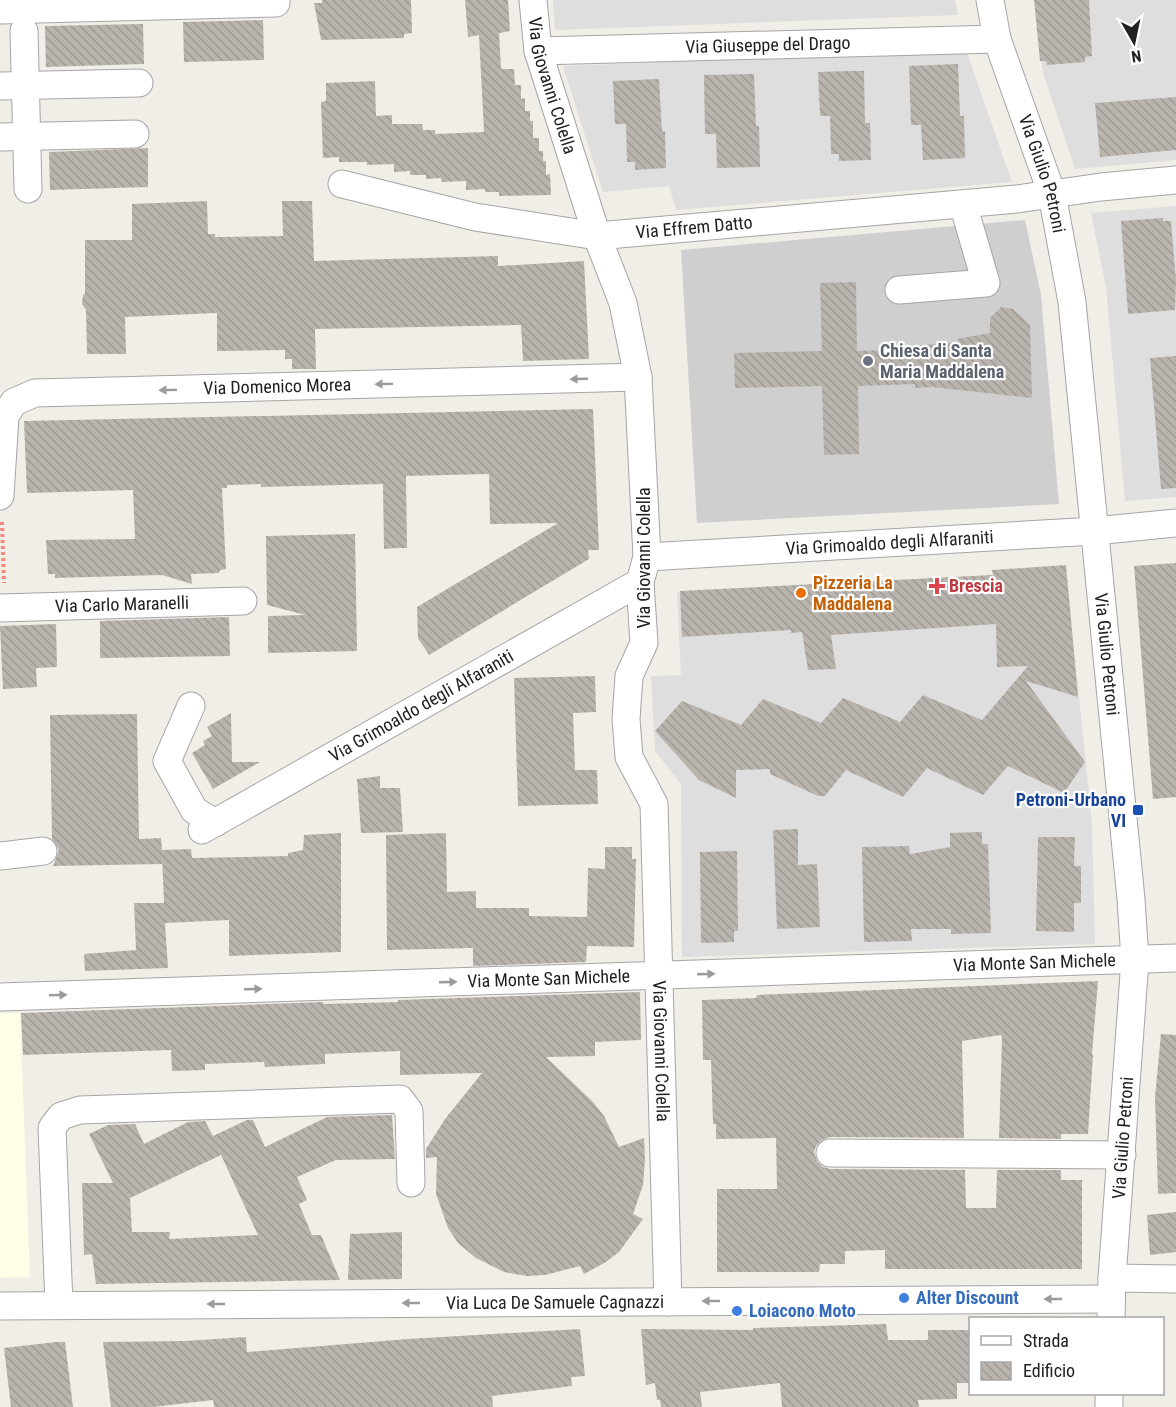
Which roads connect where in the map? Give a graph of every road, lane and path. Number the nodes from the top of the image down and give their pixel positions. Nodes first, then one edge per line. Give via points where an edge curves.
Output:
1 (276, 0) edge
2 (533, 0) edge
3 (990, 0) edge
4 (0, 10) edge
5 (24, 31) dead end
6 (997, 39) junction
7 (538, 51) junction
8 (138, 83) dead end
9 (13, 86) edge
10 (135, 134) dead end
11 (27, 136) junction
12 (0, 137) edge
13 (1176, 180) edge
14 (342, 184) dead end
15 (28, 189) dead end
16 (1052, 194) junction
17 (963, 204) junction
18 (597, 236) junction
19 (899, 290) dead end
20 (638, 377) junction
21 (1, 496) edge
22 (1176, 523) edge
23 (1095, 531) junction
24 (644, 570) junction
25 (243, 601) dead end
26 (2, 608) edge
27 (191, 706) dead end
28 (43, 851) dead end
29 (0, 856) edge
30 (1176, 958) edge
31 (1135, 960) junction
32 (660, 975) junction
33 (0, 997) edge
34 (830, 1153) dead end
35 (1122, 1155) junction
36 (411, 1183) dead end
37 (1176, 1279) edge
38 (1111, 1298) edge
39 (668, 1302) junction
40 (59, 1305) junction
41 (0, 1306) edge

1 - 4 street
2 - 7 street, Via Giovanni Colella
3 - 6 street, Via Giulio Petroni
5 - 9 street
6 - 7 street, Via Giuseppe del Drago
6 - 16 street, Via Giulio Petroni
7 - 18 street, Via Giovanni Colella
8 - 9 street
9 - 11 street
10 - 11 street
11 - 12 street
11 - 15 street
13 - 16 street, Via Effrem Datto
14 - 18 street, Via Effrem Datto via 475,217
16 - 17 street, Via Effrem Datto
16 - 23 street, Via Giulio Petroni via 1072,302
17 - 18 street, Via Effrem Datto
17 - 19 street via 986,283
18 - 20 street, Via Giovanni Colella via 622,303
20 -> 21 street, Via Domenico Morea via 35,393 14,402 5,417
20 - 24 street, Via Giovanni Colella
21 - 26 path
22 - 23 street, Via Grimoaldo degli Alfaraniti
23 - 24 street, Via Grimoaldo degli Alfaraniti
23 - 31 street, Via Giulio Petroni
24 - 27 street, Via Grimoaldo degli Alfaraniti via 208,827 167,761
24 - 32 street, Via Giovanni Colella via 644,643 629,676 626,719 629,757 654,804
25 - 26 street, Via Carlo Maranelli
28 - 29 street
30 - 31 street, Via Monte San Michele
32 -> 31 street, Via Monte San Michele
31 - 35 street, Via Giulio Petroni
33 -> 32 street, Via Monte San Michele
32 - 39 street, Via Giovanni Colella
34 - 35 street
35 - 38 street, Via Giulio Petroni
36 - 40 street via 409,1111 400,1099 80,1110 61,1116 52,1128
37 - 38 street, Via Luca De Samuele Cagnazzi
38 -> 39 street, Via Luca De Samuele Cagnazzi
39 -> 40 street, Via Luca De Samuele Cagnazzi
40 - 41 street, Via Luca De Samuele Cagnazzi

